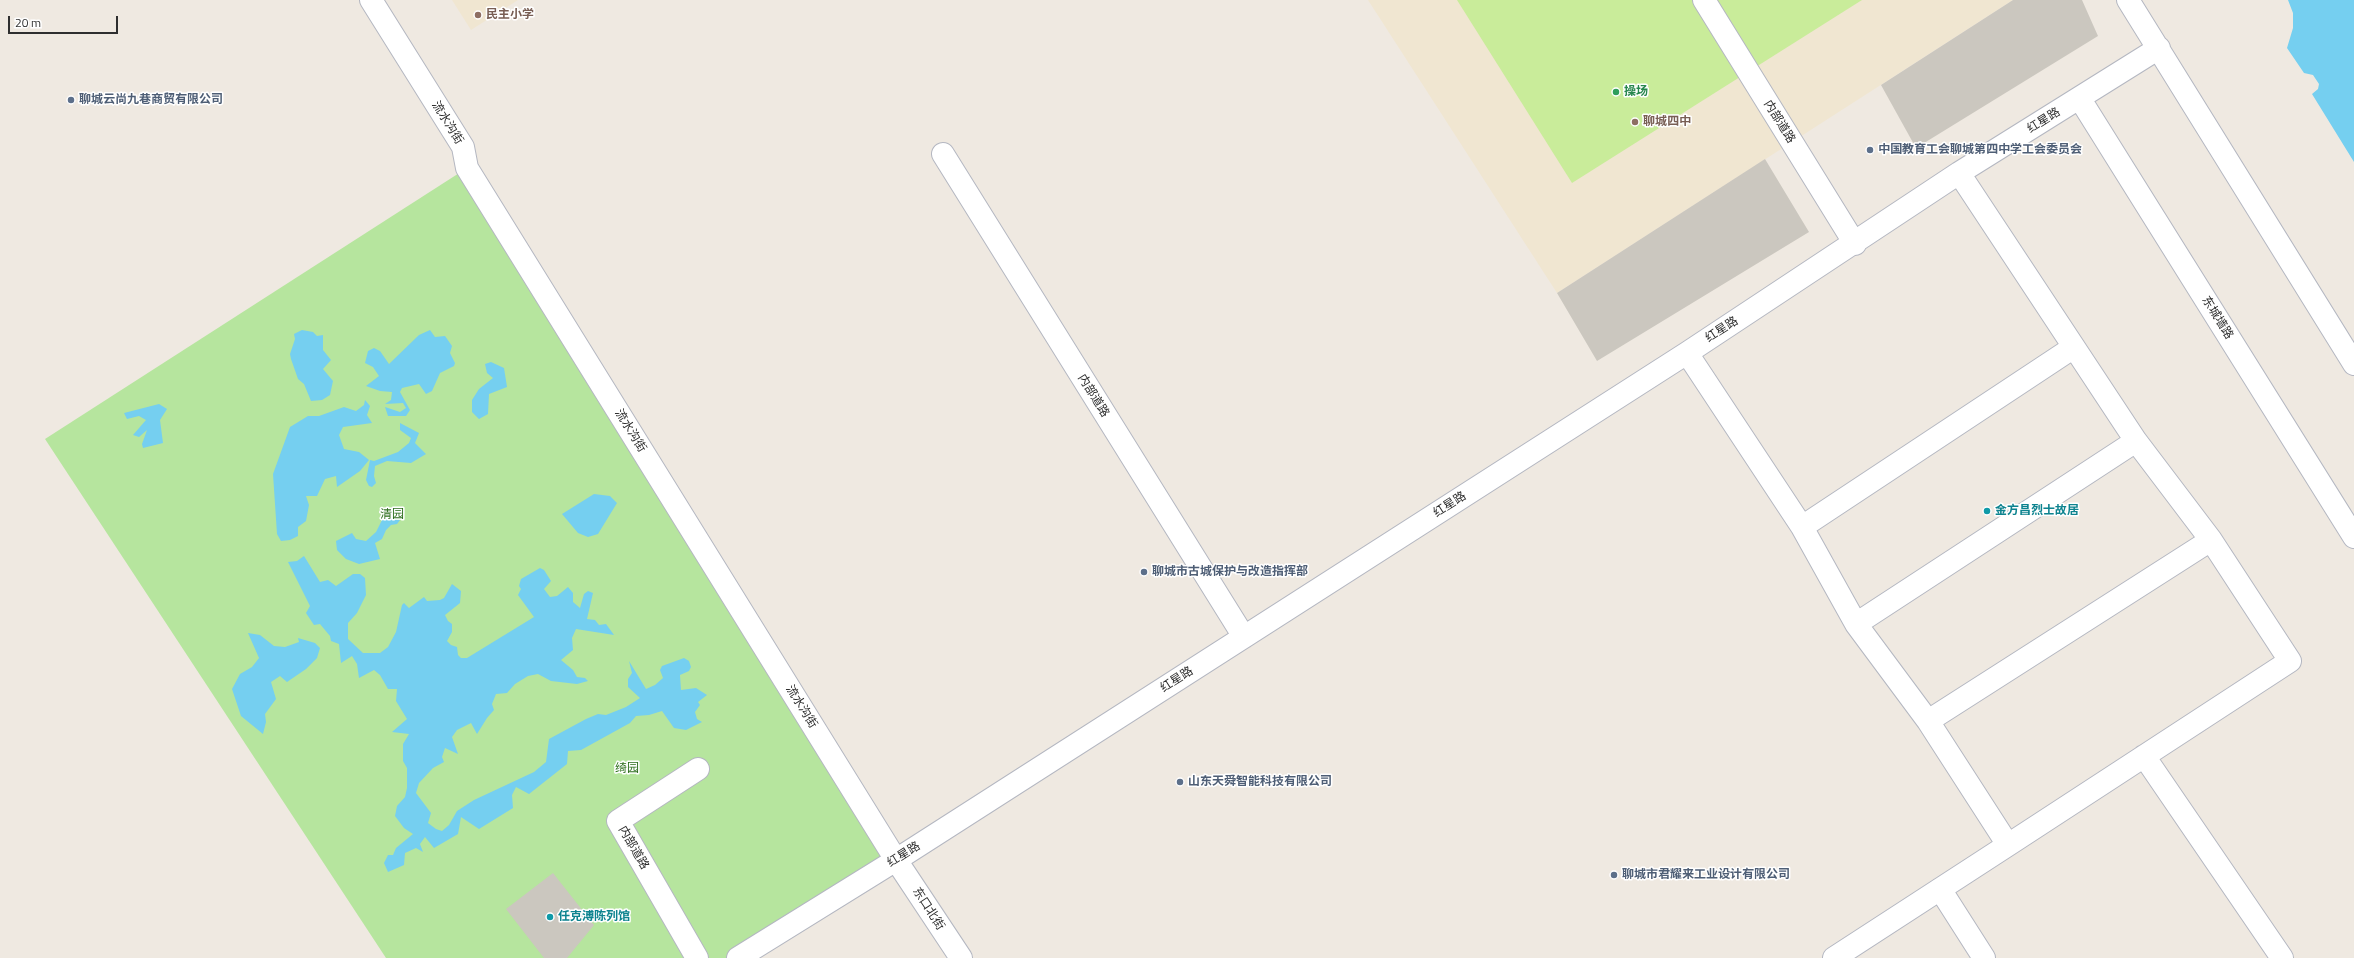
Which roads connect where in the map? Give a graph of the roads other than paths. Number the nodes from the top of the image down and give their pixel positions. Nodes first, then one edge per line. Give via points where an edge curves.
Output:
1 (371, 0) edge
2 (1704, 0) edge
3 (2128, 0) edge
4 (2159, 48) junction
5 (2080, 99) junction
6 (943, 154) dead end
7 (1959, 173) junction
8 (1854, 244) junction
9 (2074, 347) junction
10 (1687, 353) junction
11 (2354, 364) edge
12 (2136, 441) junction
13 (1802, 527) junction
14 (2354, 536) edge
15 (2211, 540) junction
16 (1856, 624) junction
17 (1244, 637) junction
18 (1928, 721) junction
19 (2144, 756) junction
20 (698, 768) dead end
21 (2008, 845) junction
22 (896, 860) junction
23 (1940, 889) junction
24 (697, 958) edge
25 (738, 958) edge
26 (960, 958) edge
27 (1834, 958) edge
28 (1984, 958) edge
29 (2282, 958) edge

1 - 22 street, 流水沟街 via 463,147 467,168
2 - 8 street, 内部道路
3 - 4 street
4 - 5 street, 红星路
4 - 11 street
5 - 7 street, 红星路
5 - 14 street, 东城墙路
6 - 17 street, 内部道路
7 - 8 street, 红星路
7 - 9 street
8 - 10 street, 红星路
9 - 12 street
9 - 13 street
10 - 13 street
10 - 17 street, 红星路
12 - 15 street
12 - 16 street
13 - 16 street
15 - 18 street
15 - 19 street via 2290,661
16 - 18 street
17 - 22 street, 红星路
18 - 21 street
19 - 21 street
19 - 29 street
20 - 24 street, 内部道路 via 618,821
21 - 23 street
22 - 25 street, 红星路
22 - 26 street, 东口北街
23 - 27 street
23 - 28 street

